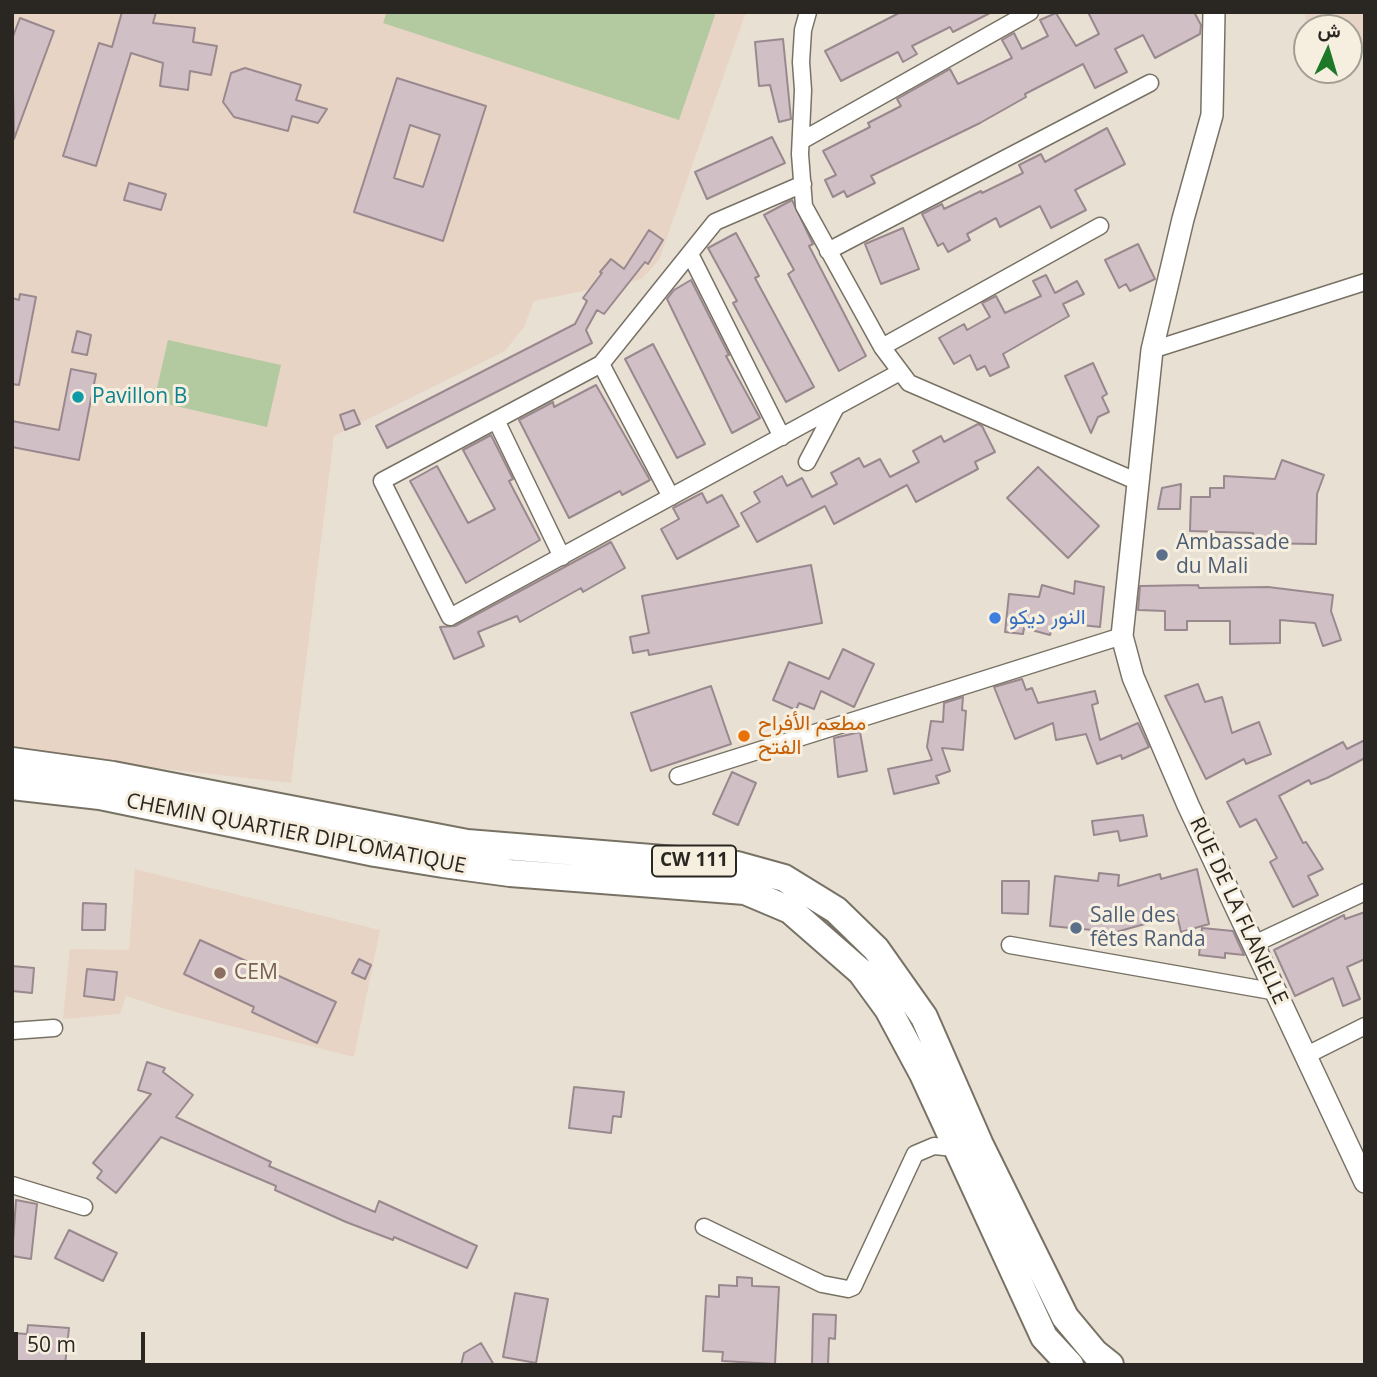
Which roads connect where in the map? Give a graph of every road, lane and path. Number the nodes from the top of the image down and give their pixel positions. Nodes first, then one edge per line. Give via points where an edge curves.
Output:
1 (808, 12) edge
2 (1030, 12) edge
3 (1214, 12) edge
4 (1150, 83) dead end
5 (801, 141) junction
6 (803, 184) junction
7 (1100, 226) dead end
8 (828, 251) junction
9 (690, 254) junction
10 (1365, 282) edge
11 (882, 347) junction
12 (1152, 351) junction
13 (601, 364) junction
14 (900, 372) junction
15 (836, 407) junction
16 (496, 420) junction
17 (782, 436) junction
18 (807, 462) dead end
19 (1136, 481) junction
20 (671, 497) junction
21 (562, 556) junction
22 (1122, 636) junction
23 (12, 761) edge
24 (678, 776) dead end
25 (12, 786) edge
26 (1365, 892) edge
27 (1254, 944) junction
28 (1010, 945) dead end
29 (1277, 992) junction
30 (1365, 1026) edge
31 (54, 1028) dead end
32 (12, 1031) edge
33 (1307, 1055) junction
34 (955, 1149) junction
35 (1365, 1182) edge
36 (12, 1185) edge
37 (84, 1207) dead end
38 (704, 1227) dead end
39 (1070, 1365) edge
40 (1110, 1365) edge

1 - 5 street via 801,62
2 - 5 street
3 - 12 street via 1212,115
4 - 8 street
5 - 6 street
6 - 8 street via 804,206
6 - 9 street via 715,222
7 - 11 street
8 - 11 street
9 - 13 street
9 - 17 street
10 - 12 street
11 - 14 street
12 - 19 street
13 - 16 street
13 - 20 street
14 - 15 street
14 - 19 street via 909,383
15 - 17 street
15 - 18 street
16 - 21 street
16 - 21 street via 382,481 450,617
17 - 20 street
19 - 22 street
20 - 21 street
22 - 24 street
22 - 27 street, RUE DE LA FLANELLE via 1133,677
23 - 40 highway, CW 111 via 113,775 467,843 737,865 784,878 836,910 876,949 924,1017 980,1145 1065,1317
25 - 34 highway, CHEMIN QUARTIER DIPLOMATIQUE / CW 111 via 100,796 443,864 745,891 790,910 861,972 888,1009 923,1074
26 - 27 street
27 - 29 street, RUE DE LA FLANELLE
28 - 29 street
29 - 33 street, RUE DE LA FLANELLE
30 - 33 street
31 - 32 street
33 - 35 street, RUE DE LA FLANELLE
34 - 38 street via 926,1147 915,1153 853,1287 848,1289 822,1284
34 - 39 highway, CHEMIN QUARTIER DIPLOMATIQUE / CW 111 via 1044,1337
36 - 37 street

